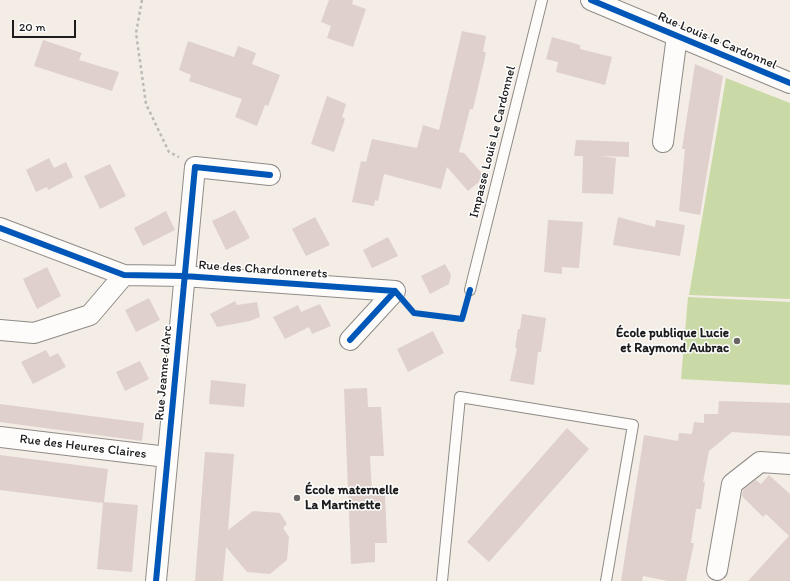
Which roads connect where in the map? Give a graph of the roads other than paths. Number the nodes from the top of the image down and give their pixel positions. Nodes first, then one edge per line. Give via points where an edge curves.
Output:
1 (542, 0) edge
2 (591, 0) edge
3 (678, 36) junction
4 (790, 83) edge
5 (662, 142) dead end
6 (270, 175) dead end
7 (0, 228) edge
8 (124, 275) junction
9 (184, 276) junction
10 (470, 290) dead end
11 (0, 330) edge
12 (350, 340) dead end
13 (0, 437) edge
14 (167, 457) junction
15 (790, 464) edge
16 (717, 570) dead end
17 (156, 581) edge
18 (442, 581) edge
19 (606, 581) edge

1 - 10 lane, Impasse Louis Le Cardonnel
2 - 3 street, Rue Louis le Cardonnel
3 - 4 street, Rue Louis le Cardonnel
3 - 5 street
6 - 9 street, Rue Jeanne d'Arc via 195,167
7 - 8 street, Rue des Chardonnerets
8 - 9 street, Rue des Chardonnerets
8 - 11 street via 90,315 34,333
9 - 12 street, Rue des Chardonnerets via 395,291
9 - 14 street, Rue Jeanne d'Arc
13 - 14 street, Rue des Heures Claires
14 - 17 street, Rue Jeanne d'Arc
15 - 16 street via 760,462 732,484
18 - 19 lane via 460,397 633,425

